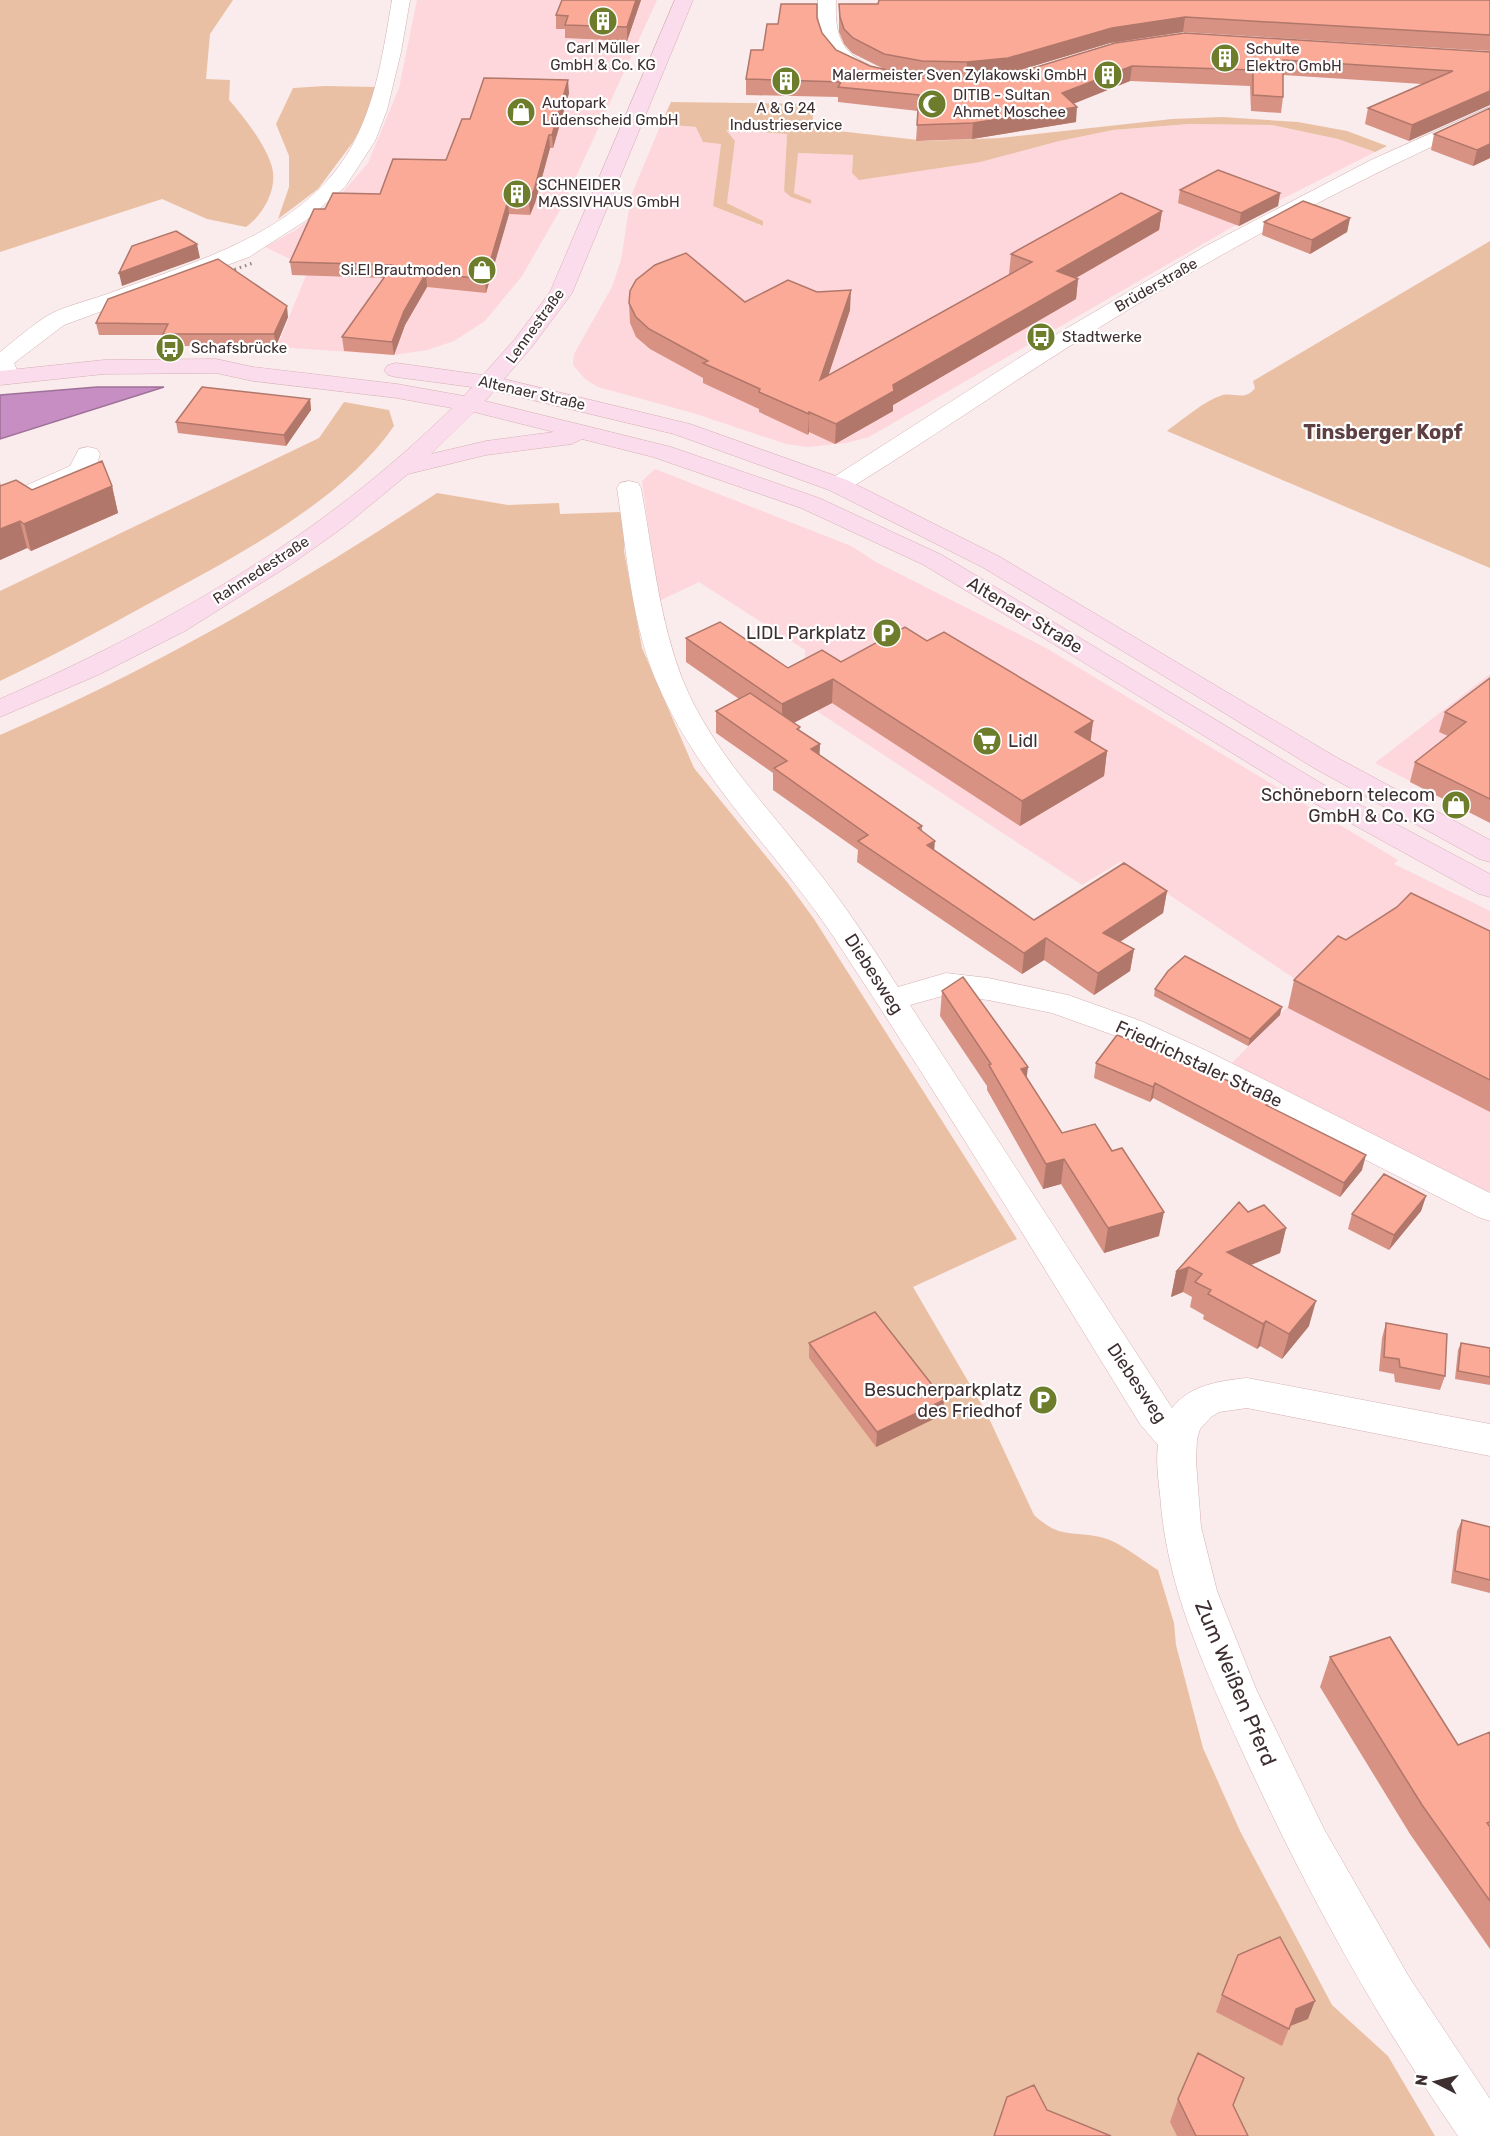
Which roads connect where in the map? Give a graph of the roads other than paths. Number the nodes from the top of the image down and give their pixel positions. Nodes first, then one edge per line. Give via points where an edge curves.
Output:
1 (401, 0) edge
2 (684, 0) edge
3 (828, 0) edge
4 (887, 77) edge
5 (1490, 114) edge
6 (216, 366) junction
7 (4, 378) edge
8 (491, 383) junction
9 (471, 404) junction
10 (597, 435) junction
11 (88, 454) dead end
12 (400, 469) junction
13 (838, 485) junction
14 (629, 488) dead end
15 (810, 504) junction
16 (0, 506) edge
17 (0, 709) edge
18 (1261, 723) junction
19 (1233, 742) junction
20 (1324, 762) junction
21 (1298, 781) junction
22 (1490, 852) edge
23 (1490, 887) edge
24 (890, 1000) junction
25 (1490, 1208) edge
26 (1178, 1440) junction
27 (1490, 1440) edge
28 (1487, 2136) edge

1 - 7 street via 377,110 364,141 338,183 298,217 241,252 56,320 2,361
2 - 8 main road, Lennestraße via 561,293
3 - 4 street via 826,20 834,47 857,68
5 - 13 street, Brüderstraße via 1319,195 1220,248 1049,349
6 - 7 main road, Altenaer Straße via 104,367
6 - 8 main road, Altenaer Straße via 261,359 427,373
6 - 9 main road, Altenaer Straße
8 - 9 main road, Rahmedestraße
8 - 13 main road, Altenaer Straße via 708,437
9 - 10 main road, Altenaer Straße
9 - 12 main road, Rahmedestraße
10 - 12 main road via 513,443
10 - 15 main road, Altenaer Straße via 662,452
11 - 16 street via 79,471
12 - 17 main road, Rahmedestraße via 262,571 175,625
13 - 15 main road
13 - 18 main road, Altenaer Straße via 991,562
14 - 24 street, Diebesweg via 654,636 690,722 731,784 845,930
15 - 19 main road, Altenaer Straße via 933,560
18 - 19 main road
18 - 20 main road, Altenaer Straße
19 - 21 main road, Altenaer Straße
20 - 21 main road
20 - 22 main road, Altenaer Straße
21 - 23 main road, Altenaer Straße
24 - 25 street, Friedrichstaler Straße via 946,984 1067,1007 1130,1029 1193,1058
24 - 26 street, Diebesweg via 1153,1413
26 - 27 street, Zum Weißen Pferd via 1191,1412 1202,1403 1247,1392
26 - 28 street, Zum Weißen Pferd via 1176,1468 1182,1537 1204,1615 1242,1704 1298,1826 1367,1948 1446,2079

